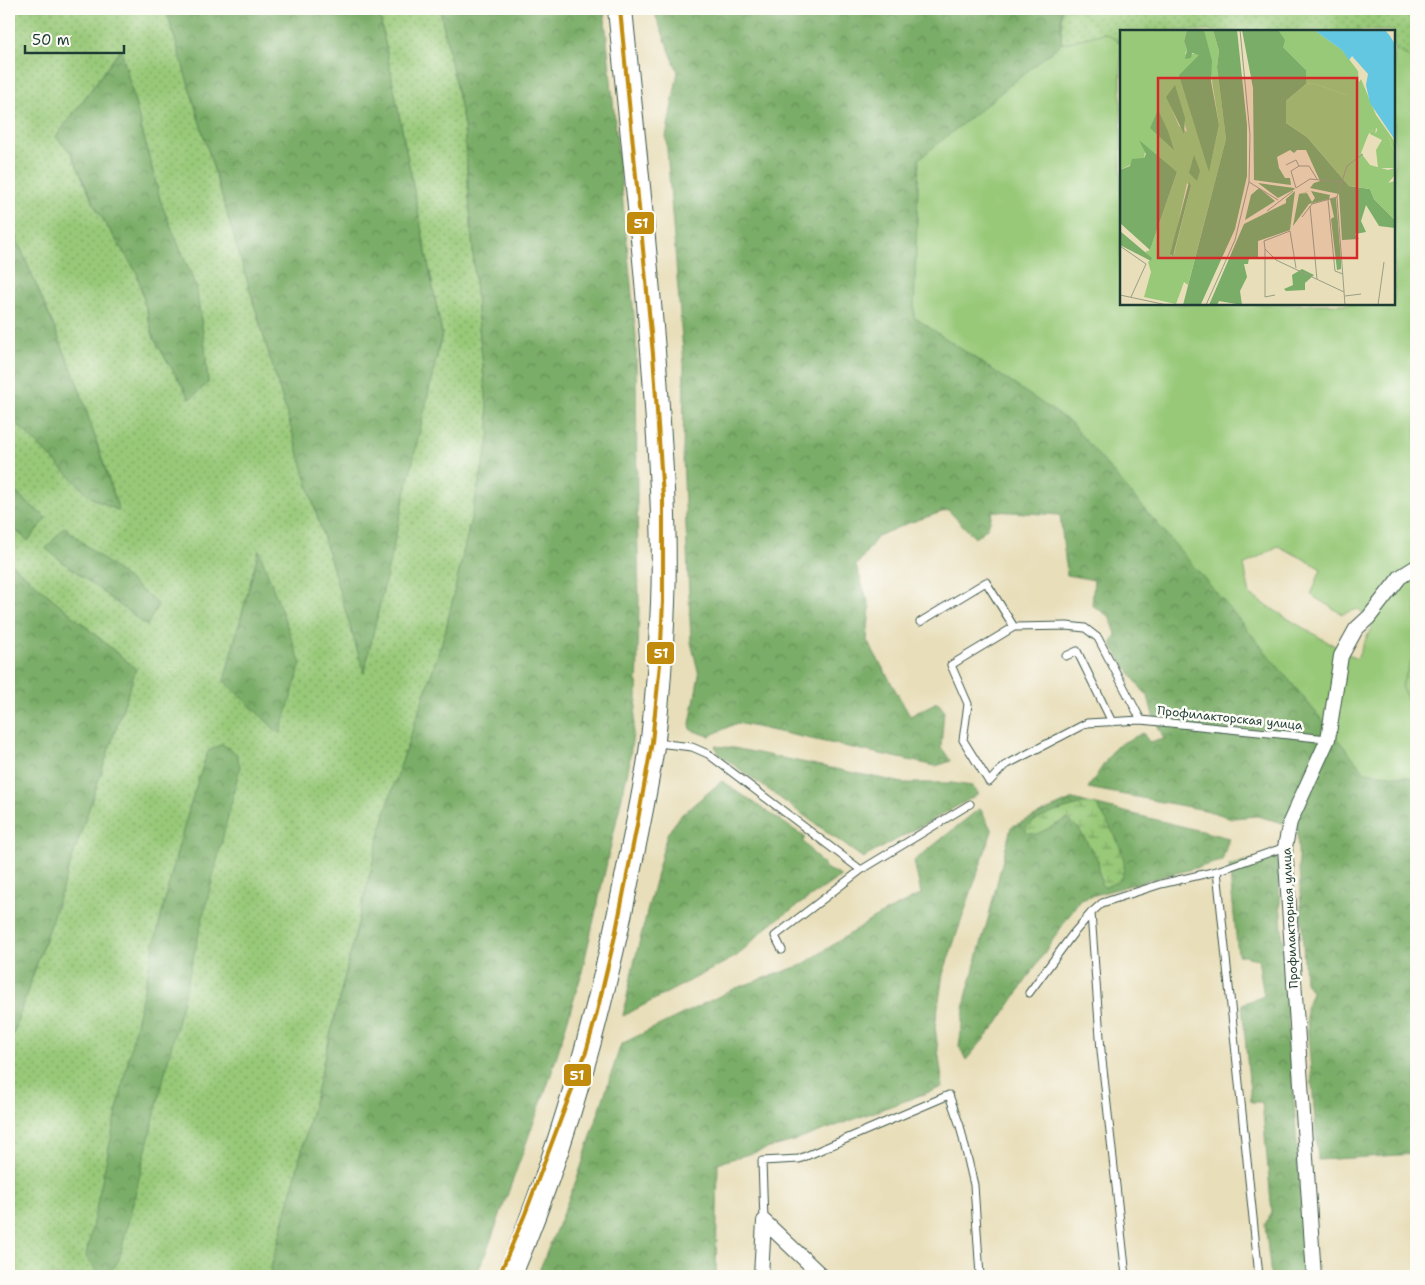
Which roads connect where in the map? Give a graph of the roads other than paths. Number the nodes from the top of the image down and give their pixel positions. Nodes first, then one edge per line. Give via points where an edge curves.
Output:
1 (620, 9) edge
2 (1416, 567) edge
3 (920, 622) dead end
4 (1014, 627) junction
5 (1066, 656) dead end
6 (1141, 720) junction
7 (1112, 722) junction
8 (1328, 739) junction
9 (652, 742) junction
10 (970, 804) dead end
11 (1285, 847) junction
12 (861, 870) junction
13 (1216, 871) junction
14 (1091, 913) junction
15 (782, 950) dead end
16 (1029, 993) dead end
17 (586, 1052) junction
18 (764, 1221) junction
19 (500, 1276) edge
20 (509, 1276) edge
21 (761, 1276) edge
22 (822, 1276) edge
23 (980, 1276) edge
24 (1126, 1276) edge
25 (1259, 1276) edge
26 (1314, 1276) edge

1 - 9 highway via 653,354 663,497 663,601
2 - 8 street, Профилакторная улица via 1400,577 1356,629 1341,656
3 - 4 lane via 986,582
4 - 6 lane, Профилакторская улица via 1085,628 1098,638
4 - 7 lane via 951,665 968,704 963,740 989,782 1004,766 1087,723
5 - 7 lane via 1077,651
6 - 7 lane
6 - 8 lane, Профилакторская улица
8 - 11 street, Профилакторная улица via 1290,822
9 - 12 lane via 692,747 708,754
9 - 17 highway via 615,936
10 - 12 lane
11 - 13 lane
11 - 26 street, Профилакторная улица
12 - 15 lane via 775,936
13 - 14 lane via 1122,895 1102,903
13 - 25 lane
14 - 16 lane
14 - 24 lane via 1101,1051
17 - 19 highway
17 - 20 highway via 534,1215
18 - 21 street
18 - 22 street
18 - 23 lane via 762,1161 799,1159 949,1095 974,1185

